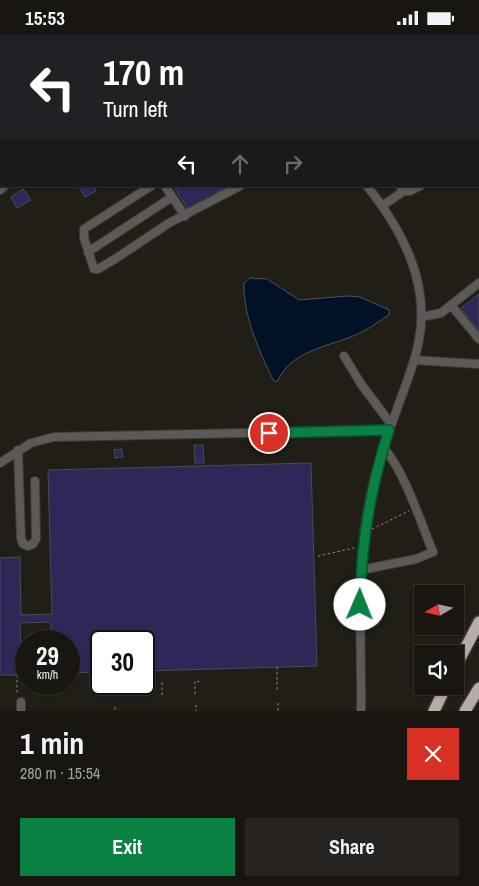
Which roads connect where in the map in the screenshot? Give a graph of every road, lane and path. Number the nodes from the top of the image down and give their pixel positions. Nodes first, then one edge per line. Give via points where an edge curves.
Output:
1 (149, 187) edge
2 (166, 187) edge
3 (238, 187) edge
4 (369, 187) edge
5 (418, 187) edge
6 (402, 189) edge
7 (172, 197) junction
8 (382, 206) junction
9 (185, 216) junction
10 (88, 252) junction
11 (479, 283) edge
12 (451, 305) junction
13 (421, 317) junction
14 (479, 339) edge
15 (344, 355) dead end
16 (414, 360) junction
17 (479, 364) edge
18 (390, 427) junction
19 (383, 447) junction
20 (18, 450) junction
21 (0, 463) edge
22 (34, 481) dead end
23 (405, 513) dead end
24 (372, 529) dead end
25 (355, 548) dead end
26 (318, 555) dead end
27 (361, 569) junction
28 (479, 622) edge
29 (464, 651) edge
30 (277, 667) dead end
31 (162, 681) dead end
32 (202, 682) dead end
33 (479, 688) edge
34 (278, 690) dead end
35 (195, 694) dead end
36 (162, 695) dead end
37 (442, 695) edge
38 (21, 702) dead end
39 (278, 703) dead end
40 (196, 705) dead end
41 (115, 707) dead end
42 (21, 711) edge
43 (115, 711) edge
44 (196, 711) edge
45 (278, 711) edge
46 (361, 711) edge
47 (434, 711) edge
48 (465, 711) edge

1 - 10 street via 84,229
2 - 7 street
3 - 9 street
4 - 8 street
5 - 6 street via 410,191
6 - 8 street
7 - 9 street
7 - 10 street
8 - 13 street via 410,255 419,289
9 - 10 street via 98,269 92,266
11 - 12 street
12 - 13 street via 438,315
12 - 14 street
13 - 16 street via 420,339
15 - 18 street
16 - 17 street
16 - 18 street
18 - 19 street
18 - 20 street via 69,436 42,439
19 - 27 street via 367,512
19 - 27 street via 400,474 433,553
20 - 21 street
20 - 22 street via 21,538 28,546 36,539
23 - 24 path
25 - 26 path
27 - 46 street
28 - 29 highway
30 - 34 path
31 - 36 path
32 - 35 path via 195,681
33 - 48 highway
37 - 47 highway
38 - 42 street
39 - 45 path
40 - 44 path
41 - 43 path

